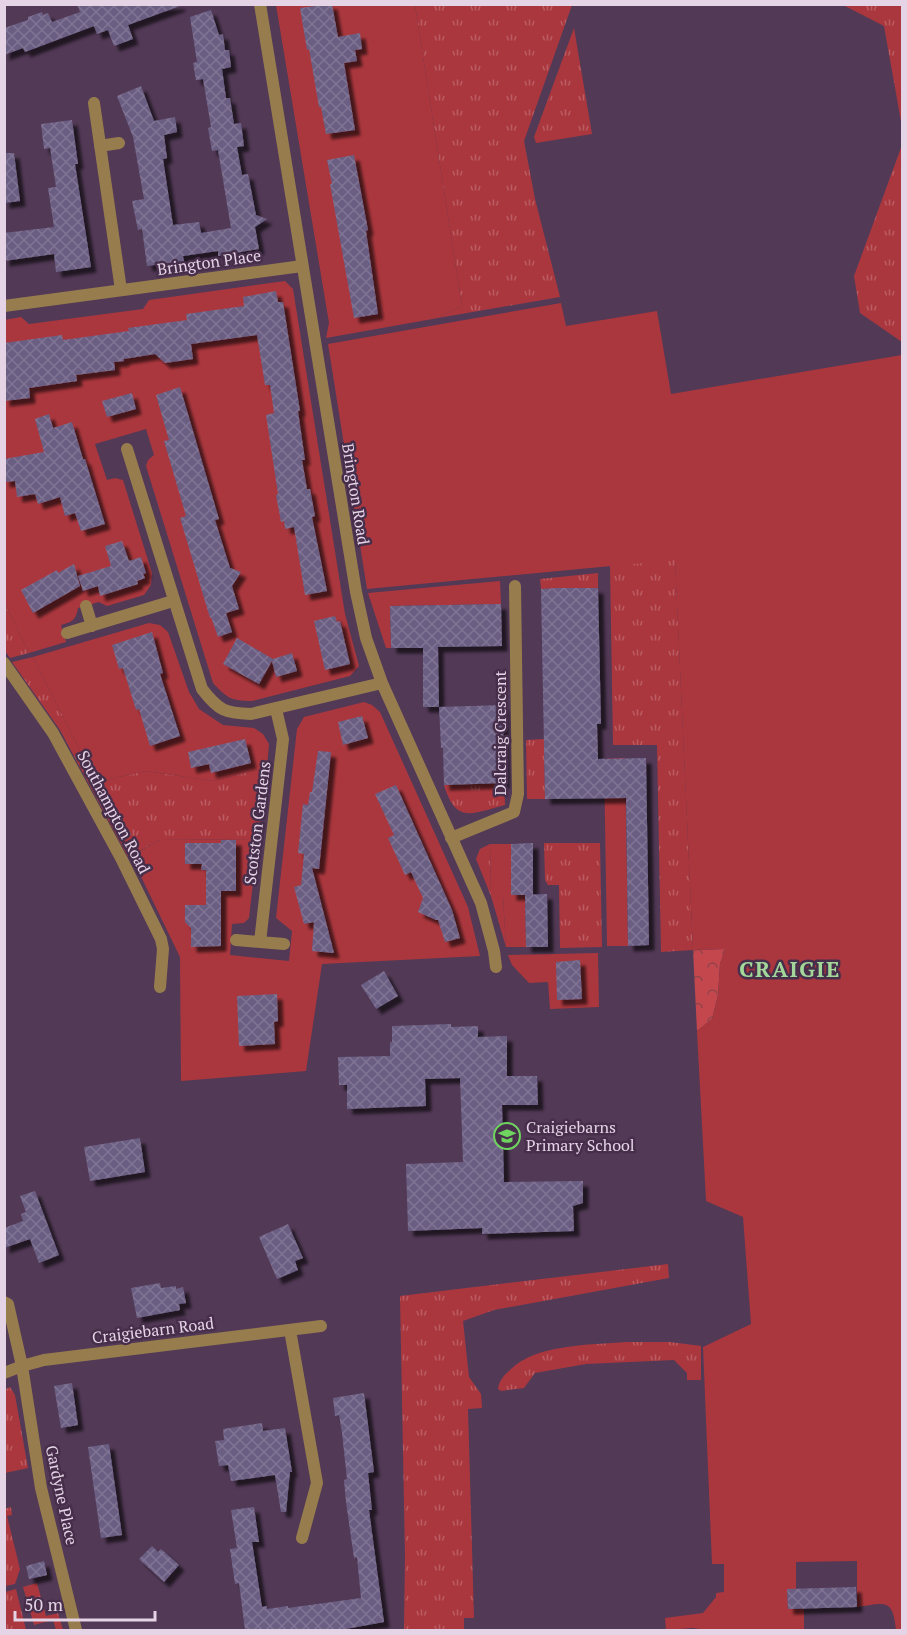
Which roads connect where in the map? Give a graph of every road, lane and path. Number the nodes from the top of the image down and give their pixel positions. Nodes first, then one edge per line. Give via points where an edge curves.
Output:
1 (260, 4) edge
2 (94, 102) dead end
3 (119, 143) dead end
4 (100, 146) junction
5 (302, 266) junction
6 (121, 290) junction
7 (4, 306) edge
8 (127, 449) dead end
9 (515, 586) dead end
10 (174, 601) junction
11 (86, 606) dead end
12 (92, 626) junction
13 (67, 633) dead end
14 (4, 663) edge
15 (382, 683) junction
16 (276, 709) junction
17 (451, 838) junction
18 (237, 940) dead end
19 (260, 942) junction
20 (284, 944) dead end
21 (496, 967) dead end
22 (160, 987) dead end
23 (4, 1302) edge
24 (321, 1326) dead end
25 (290, 1330) junction
26 (22, 1366) junction
27 (4, 1373) edge
28 (302, 1538) dead end
29 (76, 1630) edge

1 - 5 street, Brington Road
2 - 4 street
3 - 4 street
4 - 6 street
5 - 6 street, Brington Place
5 - 15 street, Brington Road via 356,592 366,638
6 - 7 street, Brington Place
8 - 10 street
9 - 17 street, Dalcraig Crescent via 518,794 514,812
10 - 12 street
10 - 16 street via 202,689 213,704 230,713
11 - 12 street
12 - 13 street
14 - 22 street, Southampton Road via 53,734 161,939
15 - 16 street
15 - 17 street, Brington Road
16 - 19 street, Scotston Gardens via 283,739
17 - 21 street, Brington Road via 481,903
18 - 19 street
19 - 20 street
23 - 26 street via 8,1304
24 - 25 street, Craigiebarn Road
25 - 26 street, Craigiebarn Road via 44,1360
25 - 28 street via 317,1483
26 - 27 street, Craigiebarn Road
26 - 29 street, Gardyne Place via 41,1488

